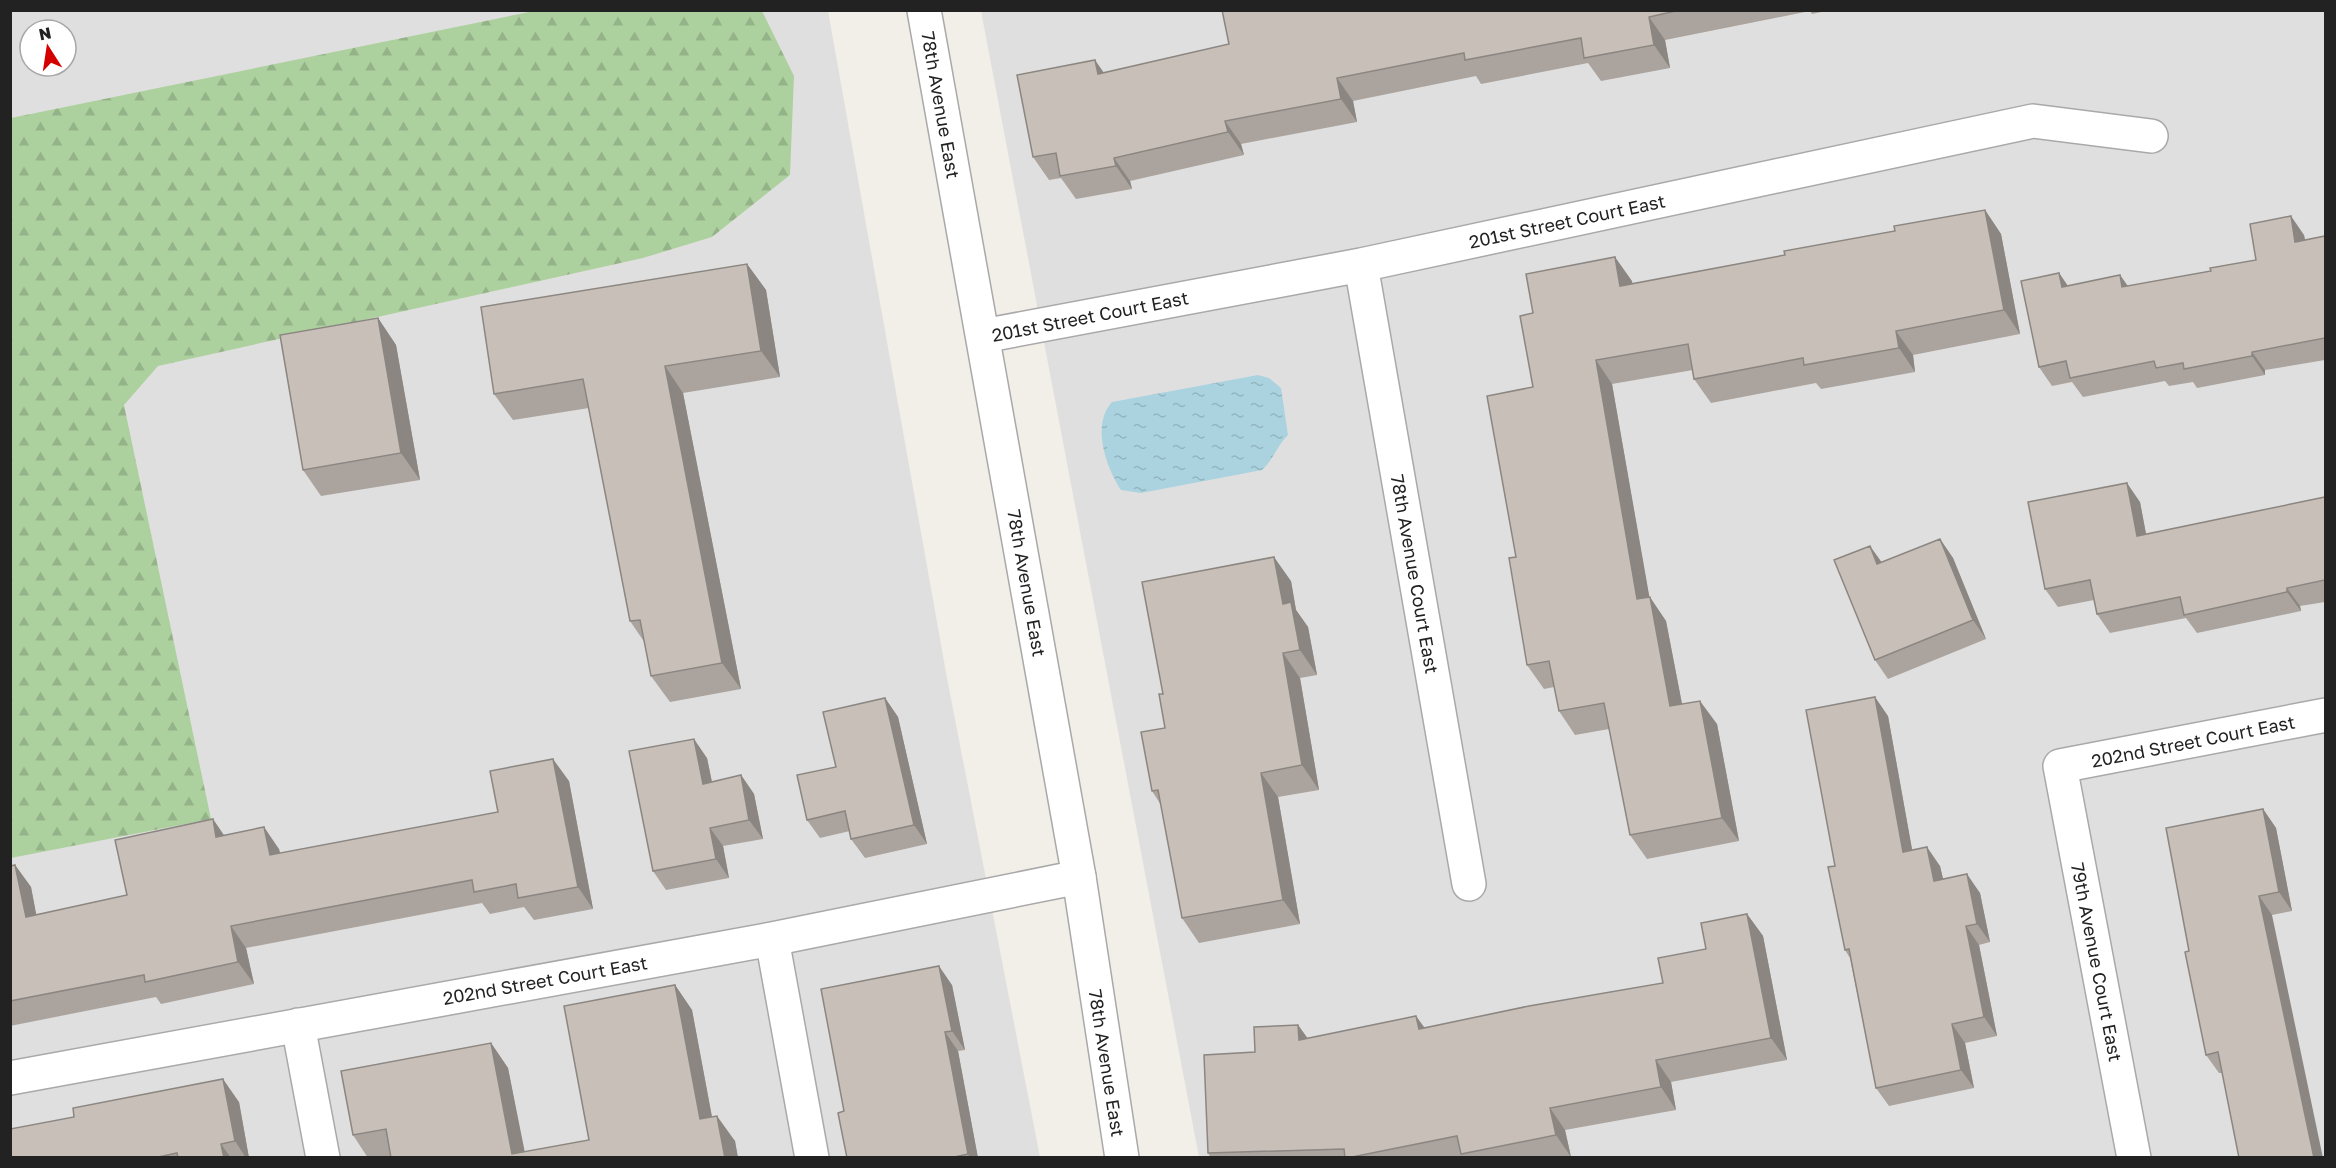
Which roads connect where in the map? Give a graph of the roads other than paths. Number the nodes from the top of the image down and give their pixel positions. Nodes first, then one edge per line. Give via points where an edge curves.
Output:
1 (924, 10) edge
2 (2151, 136) dead end
3 (1361, 265) junction
4 (983, 336) junction
5 (2325, 715) edge
6 (2060, 766) joint
7 (1079, 877) junction
8 (1469, 884) dead end
9 (772, 939) junction
10 (298, 1025) junction
11 (10, 1078) edge
12 (2130, 1157) edge
13 (323, 1158) edge
14 (812, 1158) edge
15 (1122, 1158) edge

1 - 4 street, 78th Avenue East
2 - 3 street, 201st Street Court East via 2033,121
3 - 4 street, 201st Street Court East
3 - 8 street, 78th Avenue Court East
4 - 7 street, 78th Avenue East
5 - 6 street, 202nd Street Court East
6 - 12 street, 79th Avenue Court East
7 - 9 street, 202nd Street Court East
7 - 15 street, 78th Avenue East
9 - 10 street, 202nd Street Court East
9 - 14 street
10 - 11 street, 202nd Street Court East
10 - 13 street

